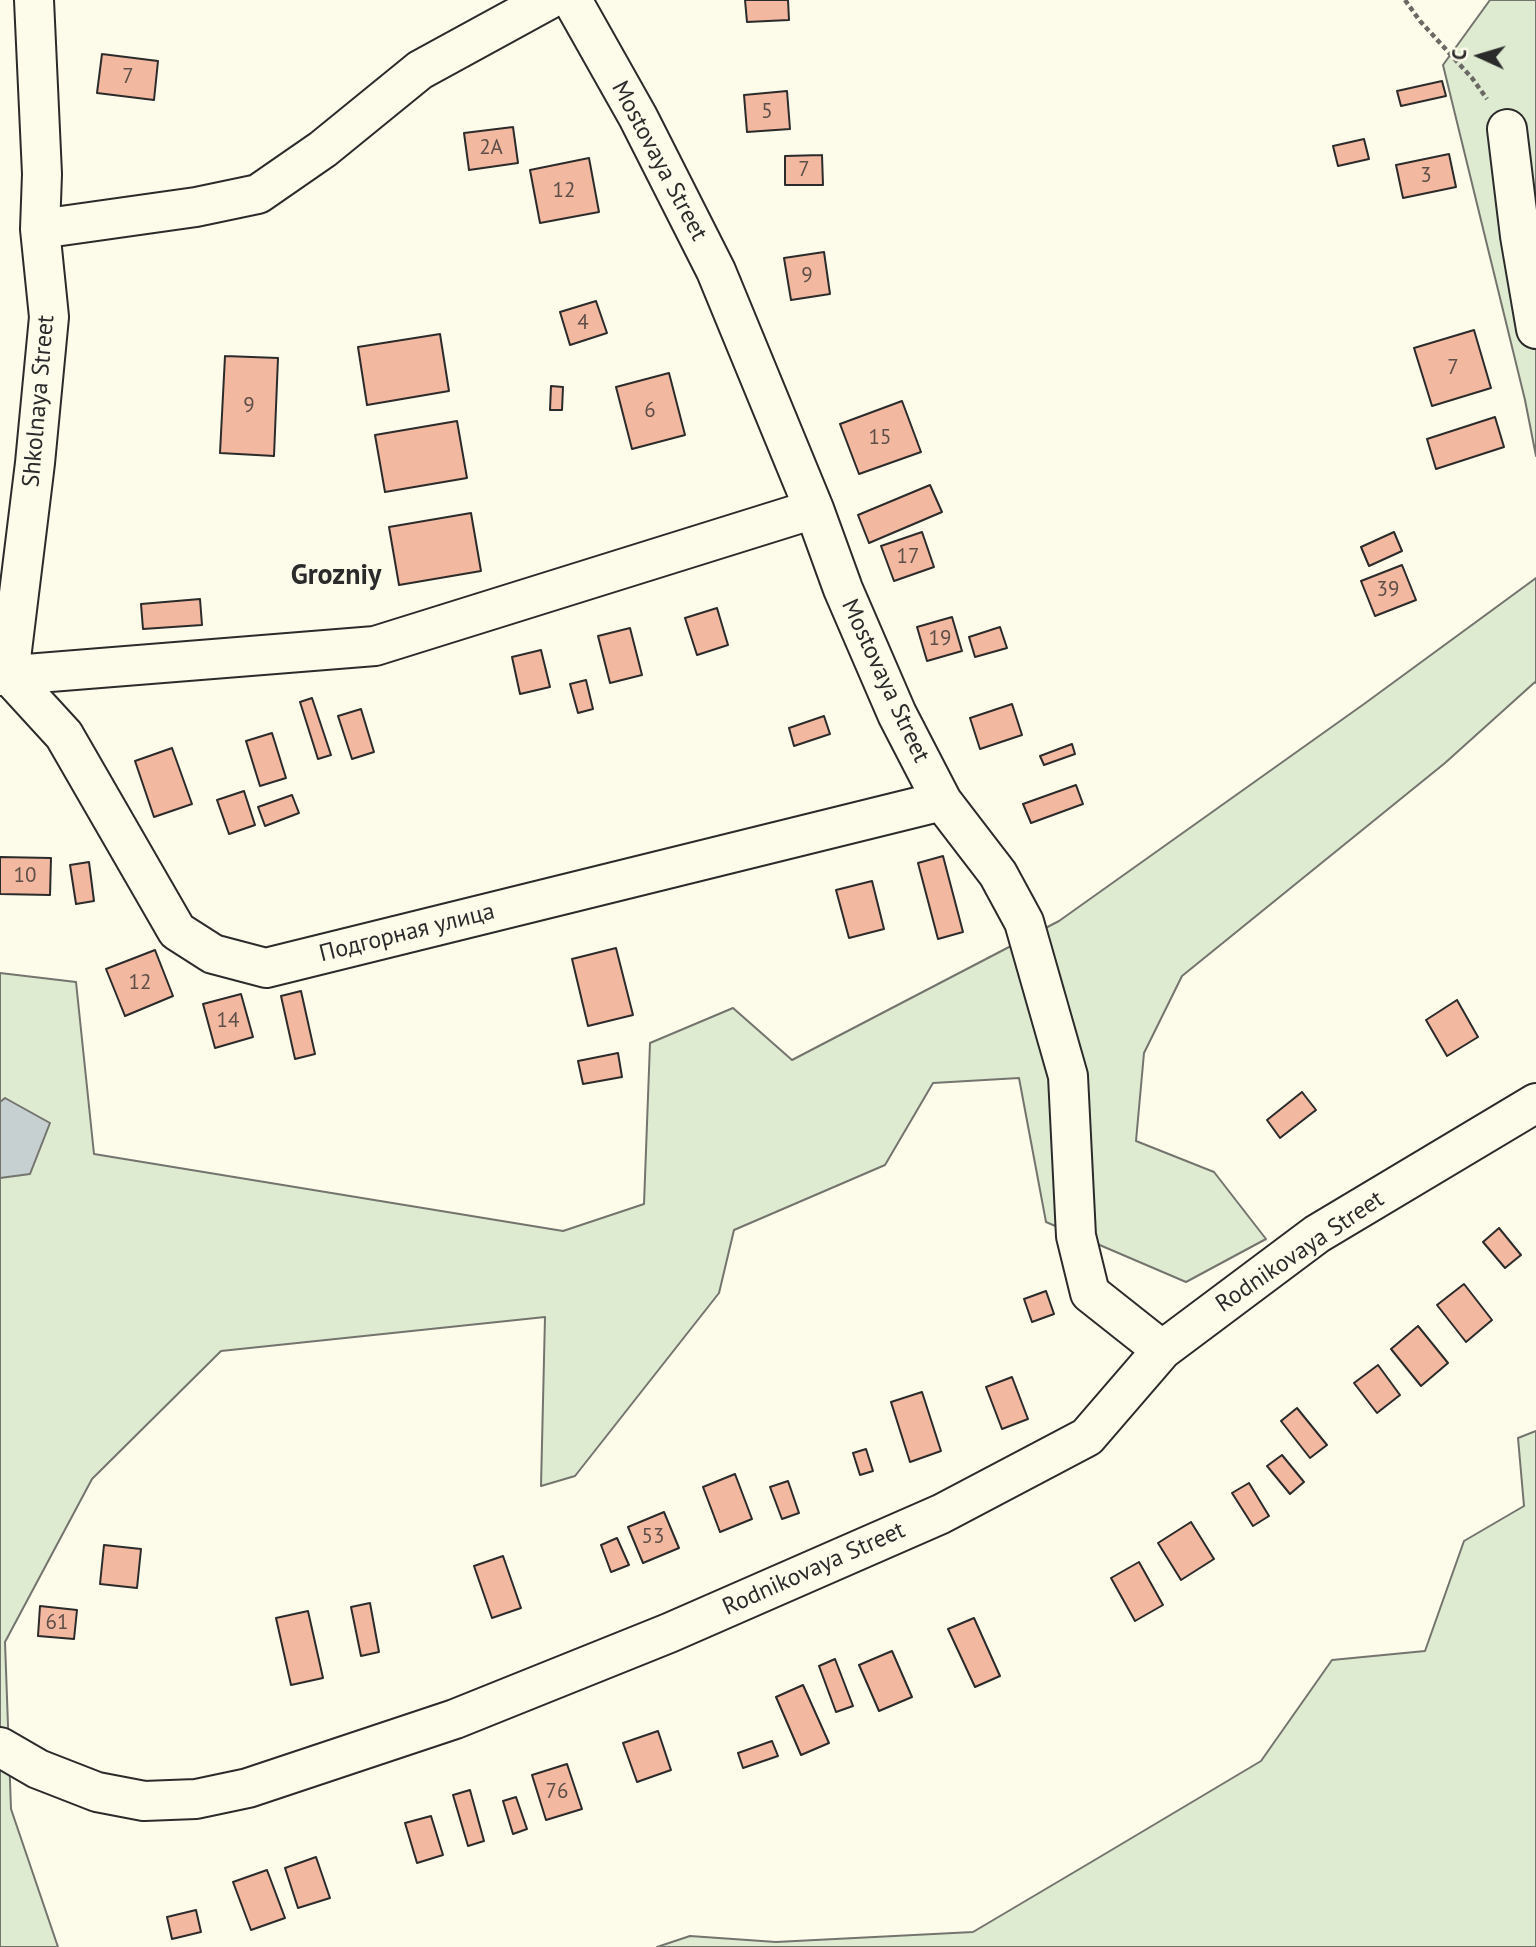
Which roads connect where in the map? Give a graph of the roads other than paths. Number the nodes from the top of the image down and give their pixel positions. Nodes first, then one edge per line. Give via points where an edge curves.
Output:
1 (34, 0) edge
2 (548, 0) edge
3 (572, 0) edge
4 (1507, 129) road end
5 (40, 229) junction
6 (1536, 330) edge
7 (814, 509) junction
8 (4, 675) edge
9 (942, 801) junction
10 (1536, 1103) edge
11 (1162, 1350) junction
12 (0, 1747) edge

1 - 5 street, Shkolnaya Street
2 - 5 street via 420,70 323,149 258,194
3 - 7 street, Mostovaya Street via 716,271
4 - 6 street
5 - 8 street, Shkolnaya Street via 50,317 35,463
7 - 8 street via 375,646
7 - 9 street, Mostovaya Street via 897,714
8 - 9 street, Подгорная улица via 64,735 177,931 213,954 266,968
9 - 11 street, Mostovaya Street via 998,874 1024,922 1068,1076 1076,1237 1090,1293
10 - 11 street, Rodnikovaya Street via 1317,1234
11 - 12 street, Rodnikovaya Street via 1087,1437 953,1507 669,1633 442,1723 248,1788 196,1799 144,1801 97,1792 38,1769

